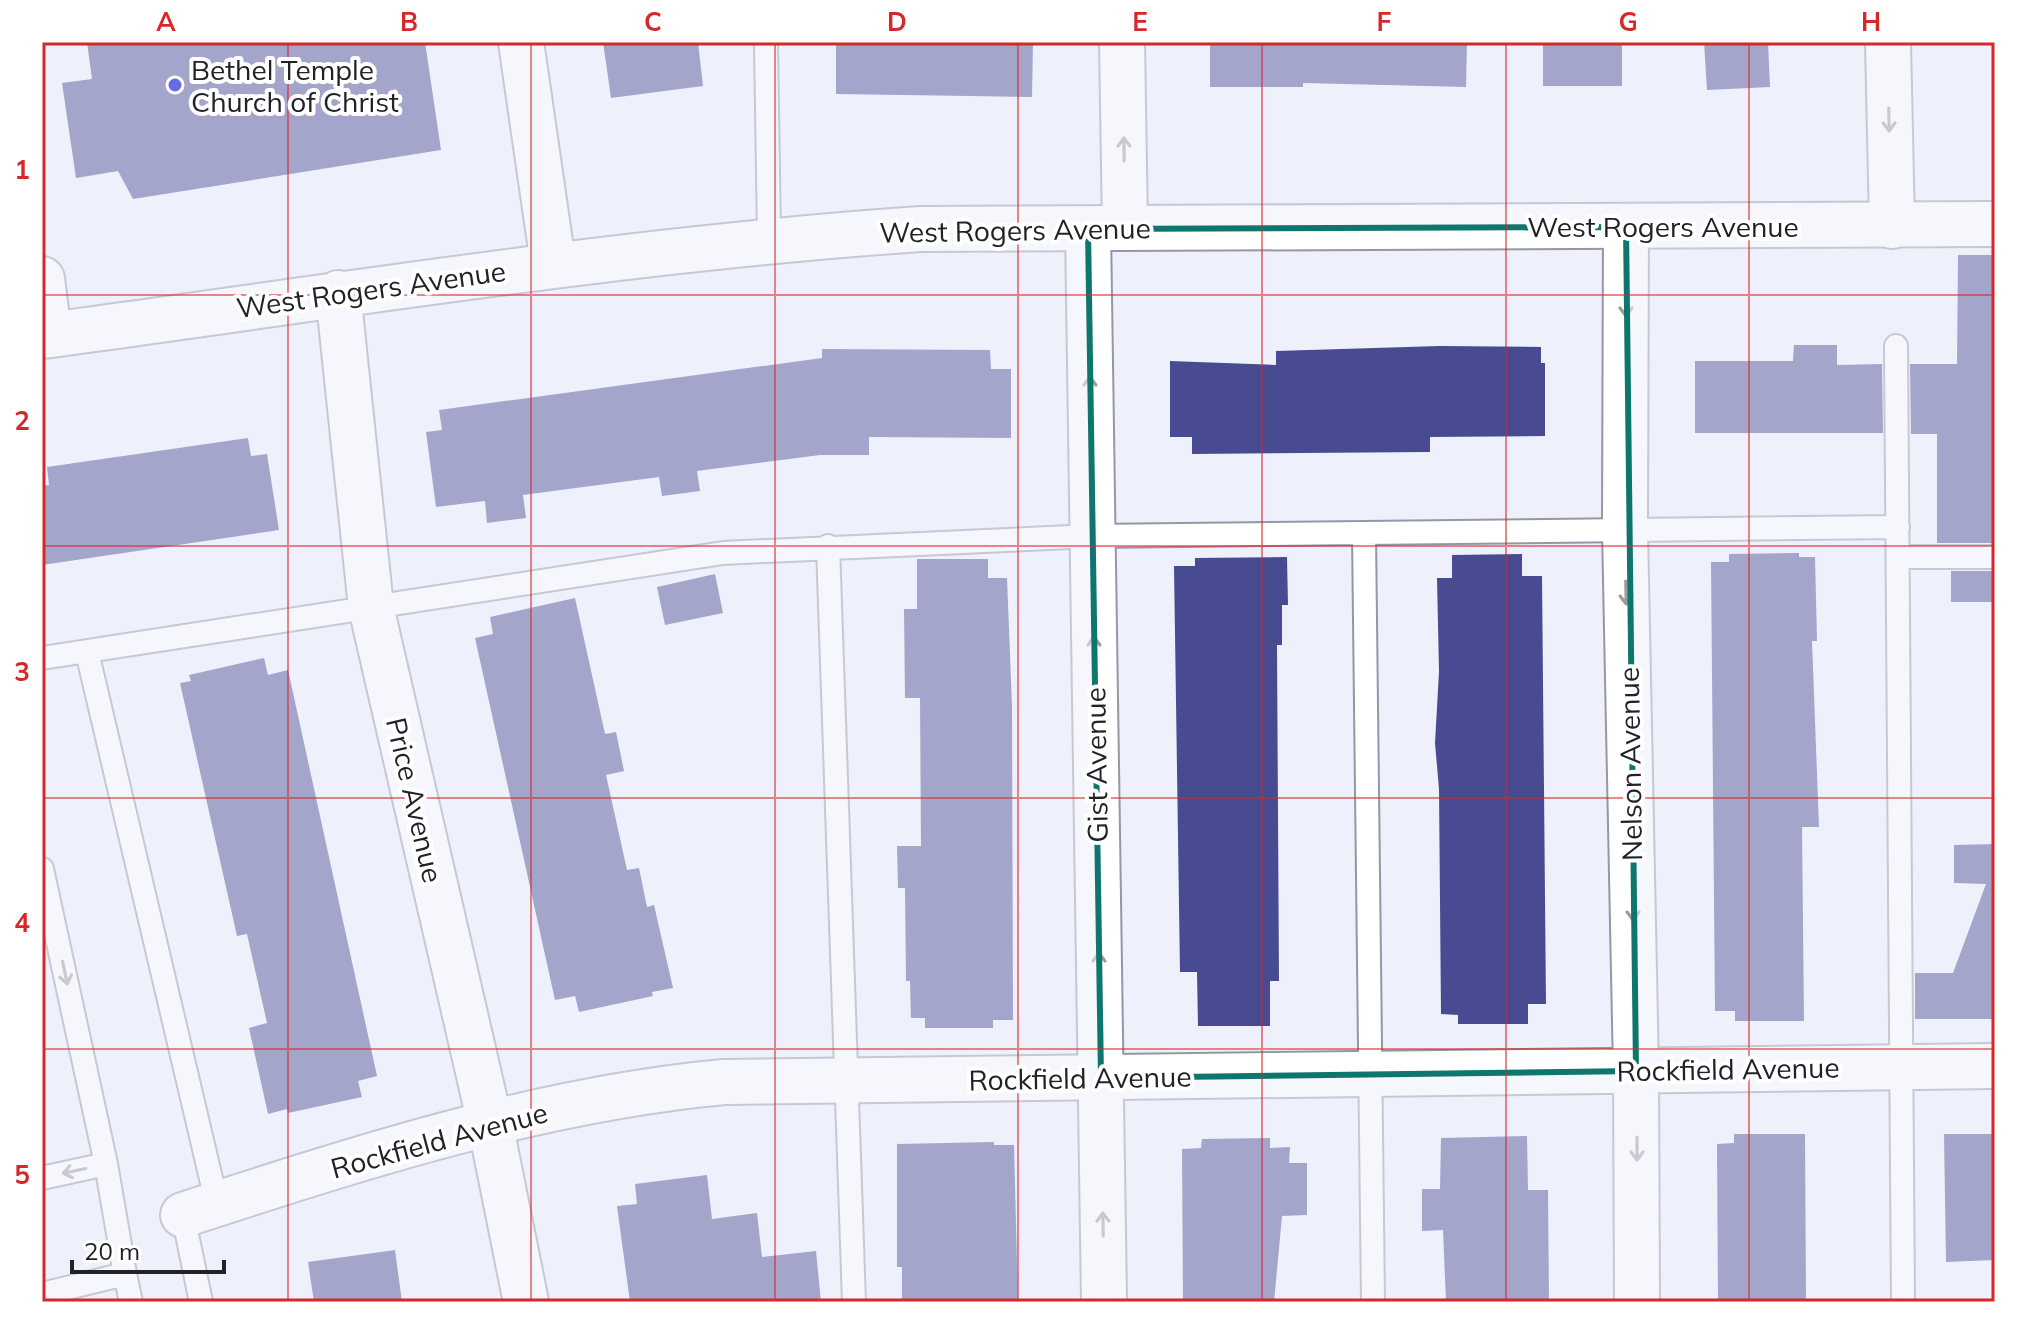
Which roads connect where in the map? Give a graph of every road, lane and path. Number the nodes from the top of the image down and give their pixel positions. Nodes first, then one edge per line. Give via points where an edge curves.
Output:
1 (521, 42) edge
2 (766, 42) edge
3 (1122, 42) edge
4 (1888, 42) edge
5 (1995, 224) edge
6 (1892, 226) junction
7 (1626, 227) junction
8 (1106, 228) junction
9 (769, 239) junction
10 (553, 263) junction
11 (42, 279) edge
12 (338, 293) junction
13 (46, 336) edge
14 (1896, 346) dead end
15 (1898, 527) junction
16 (1625, 530) junction
17 (1364, 534) junction
18 (1092, 536) junction
19 (828, 546) junction
20 (1898, 557) junction
21 (1995, 557) edge
22 (371, 607) junction
23 (87, 652) junction
24 (42, 658) edge
25 (42, 869) edge
26 (1995, 1066) edge
27 (1902, 1067) junction
28 (1636, 1071) junction
29 (1369, 1075) junction
30 (1101, 1078) junction
31 (848, 1082) junction
32 (490, 1123) junction
33 (106, 1164) junction
34 (42, 1178) edge
35 (200, 1209) junction
36 (125, 1274) junction
37 (42, 1294) edge
38 (131, 1302) edge
39 (201, 1302) edge
40 (526, 1302) edge
41 (854, 1302) edge
42 (1104, 1302) edge
43 (1373, 1302) edge
44 (1637, 1302) edge
45 (1903, 1302) edge

1 - 10 street
2 - 9 lane
8 -> 3 street, Gist Avenue
4 -> 6 street
5 - 6 street, West Rogers Avenue
6 - 7 street, West Rogers Avenue
7 - 8 street, West Rogers Avenue
7 -> 16 street, Nelson Avenue
8 - 9 street, West Rogers Avenue via 921,229
18 -> 8 street, Gist Avenue
9 - 10 street, West Rogers Avenue
10 - 12 street, West Rogers Avenue
11 - 13 street
12 - 13 street, West Rogers Avenue
12 - 22 street, Price Avenue
14 - 15 lane
15 - 16 lane
15 - 20 lane
16 - 17 lane
16 -> 28 street, Nelson Avenue
17 - 18 lane
17 - 29 lane
18 - 19 lane
30 -> 18 street, Gist Avenue
19 - 22 lane via 723,553
19 - 31 lane
20 - 21 lane
20 - 27 lane
22 - 23 lane
22 - 32 street, Price Avenue
23 - 24 lane
23 - 35 lane
25 -> 33 lane
26 - 27 street, Rockfield Avenue
27 - 28 street, Rockfield Avenue
27 - 45 lane
28 - 29 street, Rockfield Avenue
28 -> 44 street, Nelson Avenue
29 - 30 street, Rockfield Avenue
29 - 43 lane
30 - 31 street, Rockfield Avenue
42 -> 30 street, Gist Avenue
31 - 32 street, Rockfield Avenue via 724,1082 624,1092
31 - 41 lane
32 - 35 street, Rockfield Avenue
32 - 40 street, Price Avenue
33 -> 34 lane
33 - 36 lane
35 - 39 lane
36 - 37 lane
36 - 38 lane

